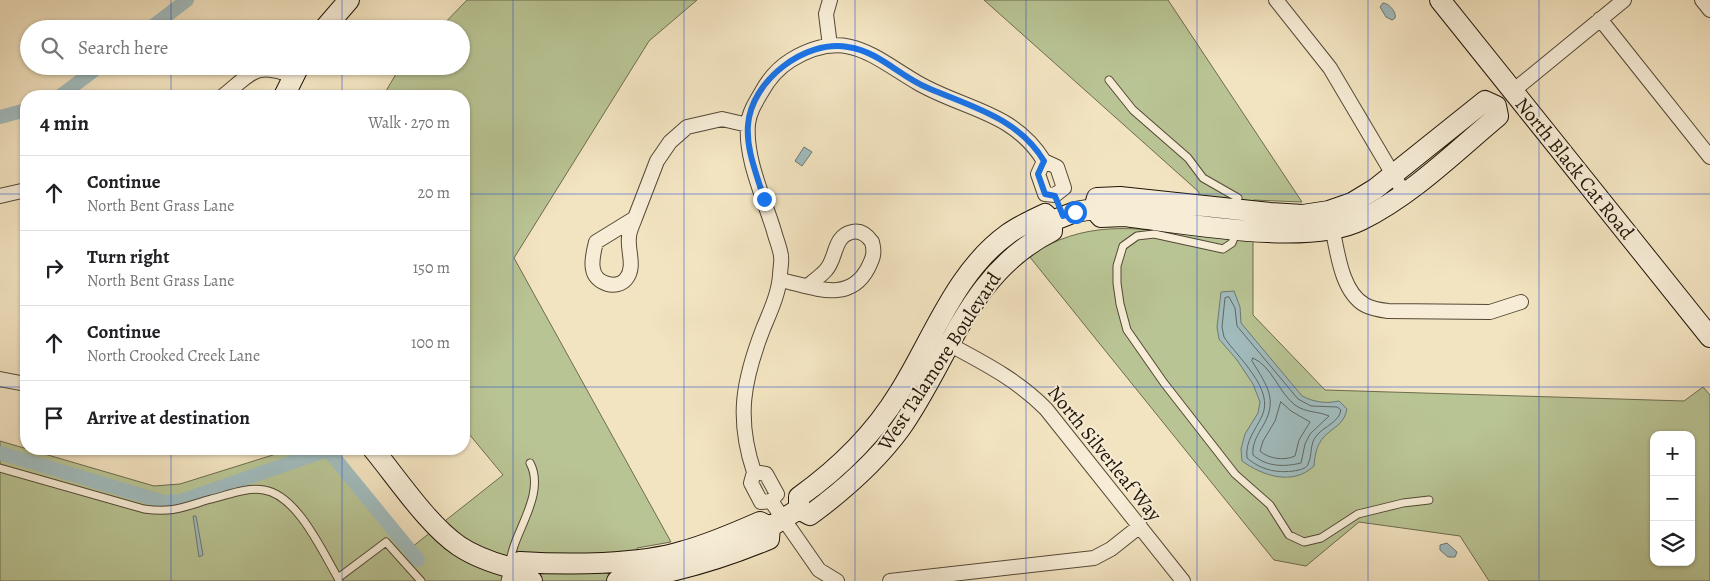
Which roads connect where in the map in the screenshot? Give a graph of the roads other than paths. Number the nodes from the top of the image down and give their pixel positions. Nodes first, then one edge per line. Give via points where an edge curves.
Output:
1 (349, 0) edge
2 (830, 0) edge
3 (1276, 0) edge
4 (1440, 0) edge
5 (1624, 0) edge
6 (1702, 0) edge
7 (1710, 10) edge
8 (1600, 19) junction
9 (332, 20) edge
10 (830, 46) junction
11 (249, 75) edge
12 (294, 75) edge
13 (1109, 80) dead end
14 (231, 90) edge
15 (287, 90) edge
16 (1512, 91) junction
17 (1496, 106) junction
18 (748, 125) junction
19 (1710, 157) edge
20 (1044, 161) junction
21 (1393, 175) junction
22 (20, 191) edge
23 (1404, 193) junction
24 (0, 196) edge
25 (1055, 196) junction
26 (1238, 198) dead end
27 (634, 218) junction
28 (1057, 218) junction
29 (1331, 220) junction
30 (1234, 238) dead end
31 (780, 280) junction
32 (808, 286) junction
33 (1521, 302) dead end
34 (932, 336) junction
35 (1710, 337) edge
36 (949, 345) junction
37 (0, 379) edge
38 (20, 383) edge
39 (378, 455) edge
40 (530, 463) dead end
41 (0, 468) edge
42 (1429, 500) dead end
43 (784, 519) junction
44 (1140, 526) junction
45 (510, 572) edge
46 (651, 572) edge
47 (338, 579) edge
48 (422, 581) edge
49 (532, 581) edge
50 (617, 581) edge
51 (837, 581) edge
52 (890, 581) edge
53 (1183, 581) edge

1 - 9 street
2 - 10 street via 826,14
3 - 21 street via 1330,68
4 - 16 street, North Black Cat Road
5 - 8 street
6 - 7 street
8 - 16 street
8 - 19 street
10 - 18 street via 808,50 784,64 766,83 752,109
10 - 20 street via 847,46 869,52 926,87 1007,122 1038,151
11 - 14 street
12 - 15 street
13 - 26 lane via 1133,110 1188,158 1203,178
16 - 17 street, West Talamore Boulevard
16 - 35 street, North Black Cat Road
17 - 21 street, West Talamore Boulevard via 1485,101
17 - 23 street, West Talamore Boulevard via 1498,116
18 - 27 street via 722,119 687,127 670,142 657,161
18 - 31 street via 751,158 781,255
20 - 25 street via 1038,174 1045,194
20 - 25 street via 1057,168 1064,188
21 - 23 street
21 - 29 street, West Talamore Boulevard
22 - 24 street
23 - 29 street, West Talamore Boulevard via 1361,220
25 - 28 street
27 - 27 street via 596,242 592,269 596,277 605,283 615,285 626,280 631,270 628,236
28 - 29 street, West Talamore Boulevard via 1094,209 1097,198 1120,197
28 - 34 street, West Talamore Boulevard via 1045,214 1008,234 990,249 957,290
28 - 36 street, West Talamore Boulevard via 1052,231 1003,263 986,283
29 - 33 street via 1350,289 1356,298 1372,308 1490,312
30 - 42 lane via 1223,248 1154,234 1137,236 1122,246 1117,283 1127,330 1164,383 1235,474 1270,505 1289,535 1297,539 1304,542 1321,538 1358,514
31 - 32 street
31 - 43 street via 749,364 742,406 754,472 766,474 777,494 771,501
32 - 32 street via 827,291 850,288 874,257 872,242 862,233 847,233 836,246 826,271
34 - 36 street, North Silverleaf Way
34 - 43 street, West Talamore Boulevard via 884,416 837,467 800,497
36 - 43 street, West Talamore Boulevard via 900,429 868,466 810,515
36 - 44 street, North Silverleaf Way via 1030,393
37 - 38 street
39 - 45 street via 441,532 459,546
40 - 45 lane via 534,476 533,494
41 - 47 lane via 144,509 167,512 244,490 276,493 292,506
43 - 46 street, West Talamore Boulevard via 760,522 683,552
43 - 51 street via 819,570
44 - 52 street via 1094,558
44 - 53 street, North Silverleaf Way
45 - 46 street, West Talamore Boulevard via 520,562 604,562
45 - 49 street via 517,580
46 - 50 street, West Talamore Boulevard
47 - 48 lane via 386,542

